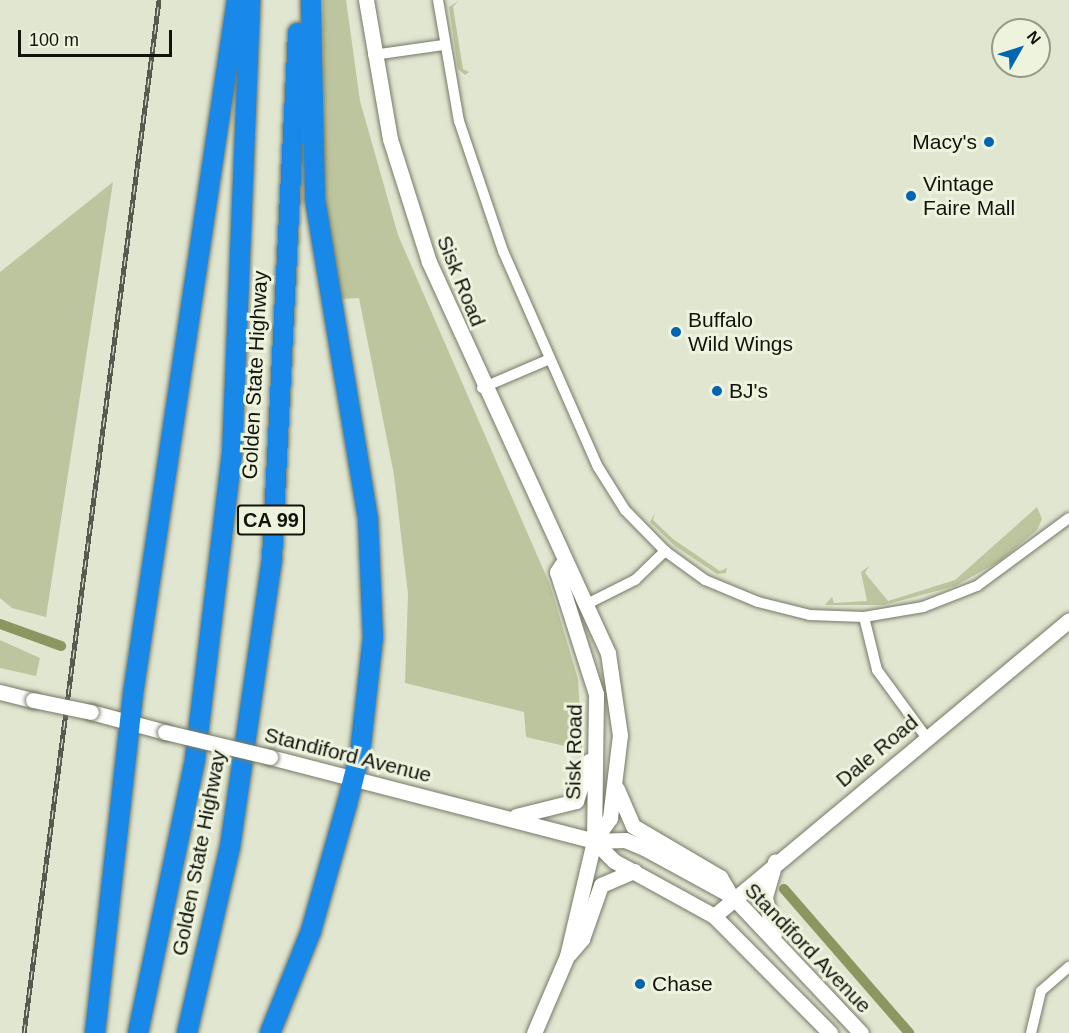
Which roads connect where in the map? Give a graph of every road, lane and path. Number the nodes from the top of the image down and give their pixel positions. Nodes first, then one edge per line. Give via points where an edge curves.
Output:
1 (237, 0) edge
2 (249, 0) edge
3 (300, 0) edge
4 (311, 0) edge
5 (366, 0) edge
6 (438, 0) edge
7 (442, 45) junction
8 (372, 55) junction
9 (550, 359) junction
10 (482, 388) junction
11 (1067, 525) edge
12 (665, 550) junction
13 (562, 564) junction
14 (587, 604) junction
15 (864, 616) junction
16 (1069, 620) edge
17 (583, 641) junction
18 (0, 692) edge
19 (129, 722) junction
20 (926, 737) junction
21 (353, 778) junction
22 (615, 780) junction
23 (513, 816) junction
24 (594, 841) junction
25 (775, 861) junction
26 (634, 870) junction
27 (732, 896) junction
28 (714, 916) junction
29 (776, 940) junction
30 (567, 956) junction
31 (1069, 967) edge
32 (95, 1033) edge
33 (138, 1033) edge
34 (187, 1033) edge
35 (270, 1033) edge
36 (534, 1033) edge
37 (830, 1033) edge
38 (861, 1033) edge
39 (1031, 1033) edge

1 - 19 highway
2 - 33 highway, Golden State Highway / CA 99 via 232,455 195,759
3 - 34 highway, Golden State Highway / CA 99 via 272,559 230,847
4 - 21 highway via 311,145 319,246 363,483 374,595 369,688
5 - 8 main road, Sisk Road
6 - 7 street
7 - 8 street
7 - 9 street via 483,201
8 - 10 main road, Sisk Road via 414,220
9 - 10 street
9 - 12 street via 611,490
10 - 13 main road, Sisk Road
11 - 15 street via 977,586 923,607
12 - 14 street via 635,580
12 - 15 street via 705,580 765,604 810,615
13 - 14 main road, Sisk Road via 572,570
13 - 17 main road, Sisk Road via 557,572
14 - 22 main road, Sisk Road via 608,653 619,704
15 - 20 street via 877,670
16 - 20 main road, Dale Road
17 - 23 main road via 590,728 583,791 564,808
17 - 24 main road, Sisk Road via 596,693
18 - 19 main road, Standiford Avenue, bridge
19 - 21 main road, Standiford Avenue, bridge
19 - 32 highway
20 - 25 main road, Dale Road
21 - 23 main road, Standiford Avenue
21 - 35 highway via 311,931
22 - 24 main road, Sisk Road via 610,818
22 - 27 main road via 630,823 720,877
23 - 24 main road, Standiford Avenue
24 - 26 main road, Standiford Avenue via 614,861
24 - 27 main road, Standiford Avenue via 625,840
24 - 30 main road, Sisk Road
25 - 27 main road, Dale Road
25 - 29 main road via 765,897
26 - 28 main road, Standiford Avenue
26 - 30 main road via 601,885 582,939
27 - 28 main road, Dale Road
27 - 29 main road, Standiford Avenue
28 - 37 main road, Standiford Avenue
29 - 38 main road, Standiford Avenue
30 - 36 main road, Sisk Road
31 - 39 street via 1041,991

